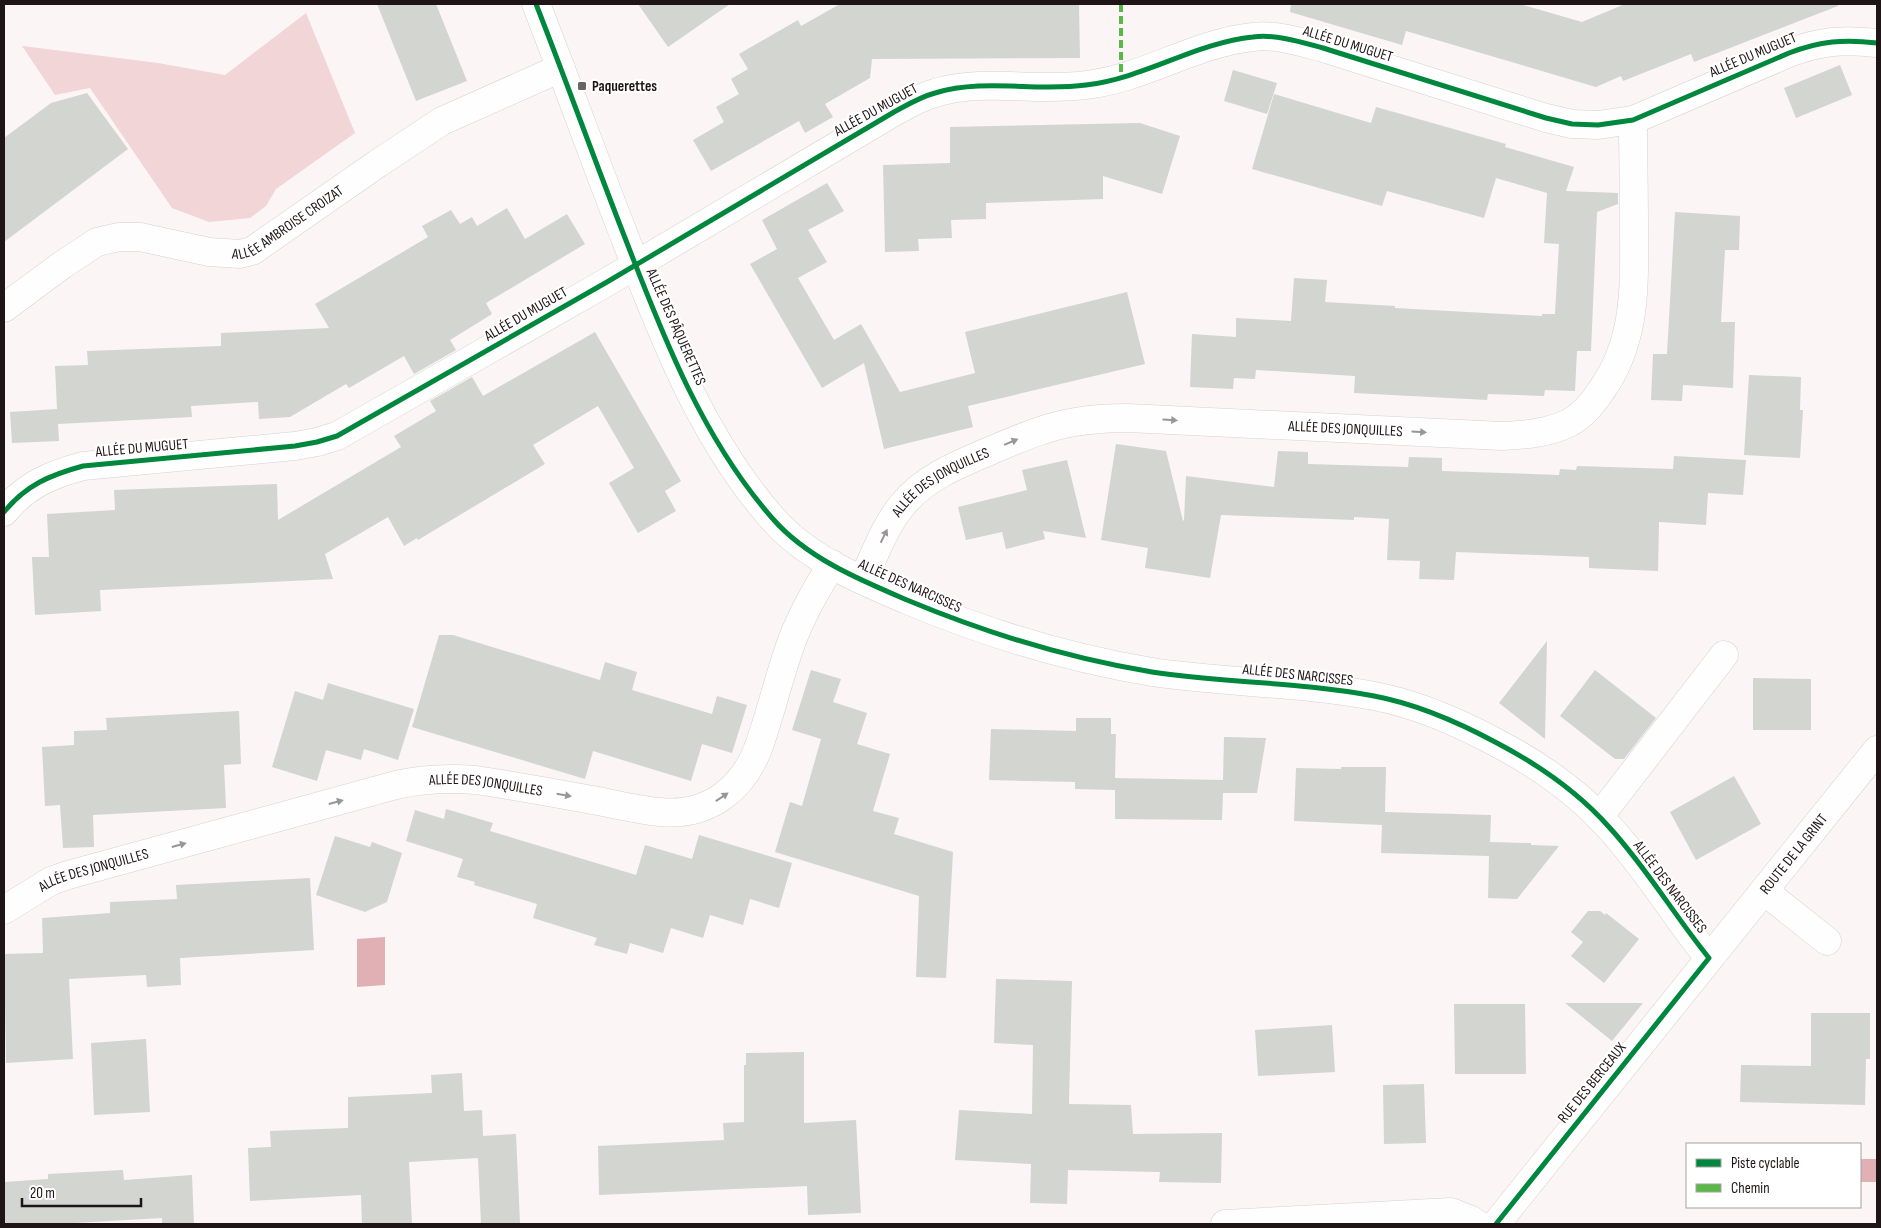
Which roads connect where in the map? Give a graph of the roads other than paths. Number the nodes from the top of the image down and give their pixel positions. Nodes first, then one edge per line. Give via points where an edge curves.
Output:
1 (536, 4) edge
2 (1877, 42) edge
3 (561, 68) junction
4 (1633, 120) junction
5 (635, 265) junction
6 (4, 308) edge
7 (4, 512) edge
8 (832, 564) junction
9 (863, 580) junction
10 (1724, 655) dead end
11 (1877, 750) edge
12 (1599, 817) junction
13 (1764, 891) junction
14 (4, 910) edge
15 (1827, 941) dead end
16 (1709, 958) junction
17 (1225, 1224) edge
18 (1477, 1224) edge
19 (1496, 1224) edge

1 - 3 street, ALLÉE DES PÂQUERETTES
2 - 4 street, ALLÉE DU MUGUET via 1852,40 1811,45 1788,52
3 - 5 street, ALLÉE DES PÂQUERETTES
3 - 6 street, ALLÉE AMBROISE CROIZAT via 442,121 252,250 240,254 209,252 140,236 97,242
4 - 5 street, ALLÉE DU MUGUET via 1598,126 1572,124 1294,40 1254,37 1201,49 1133,75 1084,86 975,86 934,93 894,112
9 -> 4 street, ALLÉE DES JONQUILLES via 892,520 916,490 950,468 1019,439 1073,422 1128,418 1502,436 1552,430 1570,422 1595,401 1610,380 1628,333 1634,282
5 - 7 street, ALLÉE DU MUGUET via 337,436 295,446 83,466 40,481 23,492
5 - 8 street, ALLÉE DES PÂQUERETTES via 664,337 726,456 776,522 796,542
8 - 9 street, ALLÉE DES NARCISSES
14 -> 8 street, ALLÉE DES JONQUILLES via 51,881 68,875 419,780 476,780 660,812 696,809 713,803 740,781 752,765 792,639
9 - 12 street, ALLÉE DES NARCISSES via 955,620 1061,652 1153,672 1340,691 1405,703 1500,744 1548,774
10 - 12 street
11 - 13 street, ROUTE DE LA GRINT
12 - 16 street, ALLÉE DES NARCISSES
13 - 15 street
13 - 16 street, ROUTE DE LA GRINT
16 - 19 street, RUE DES BERCEAUX
17 - 18 street via 1451,1212

